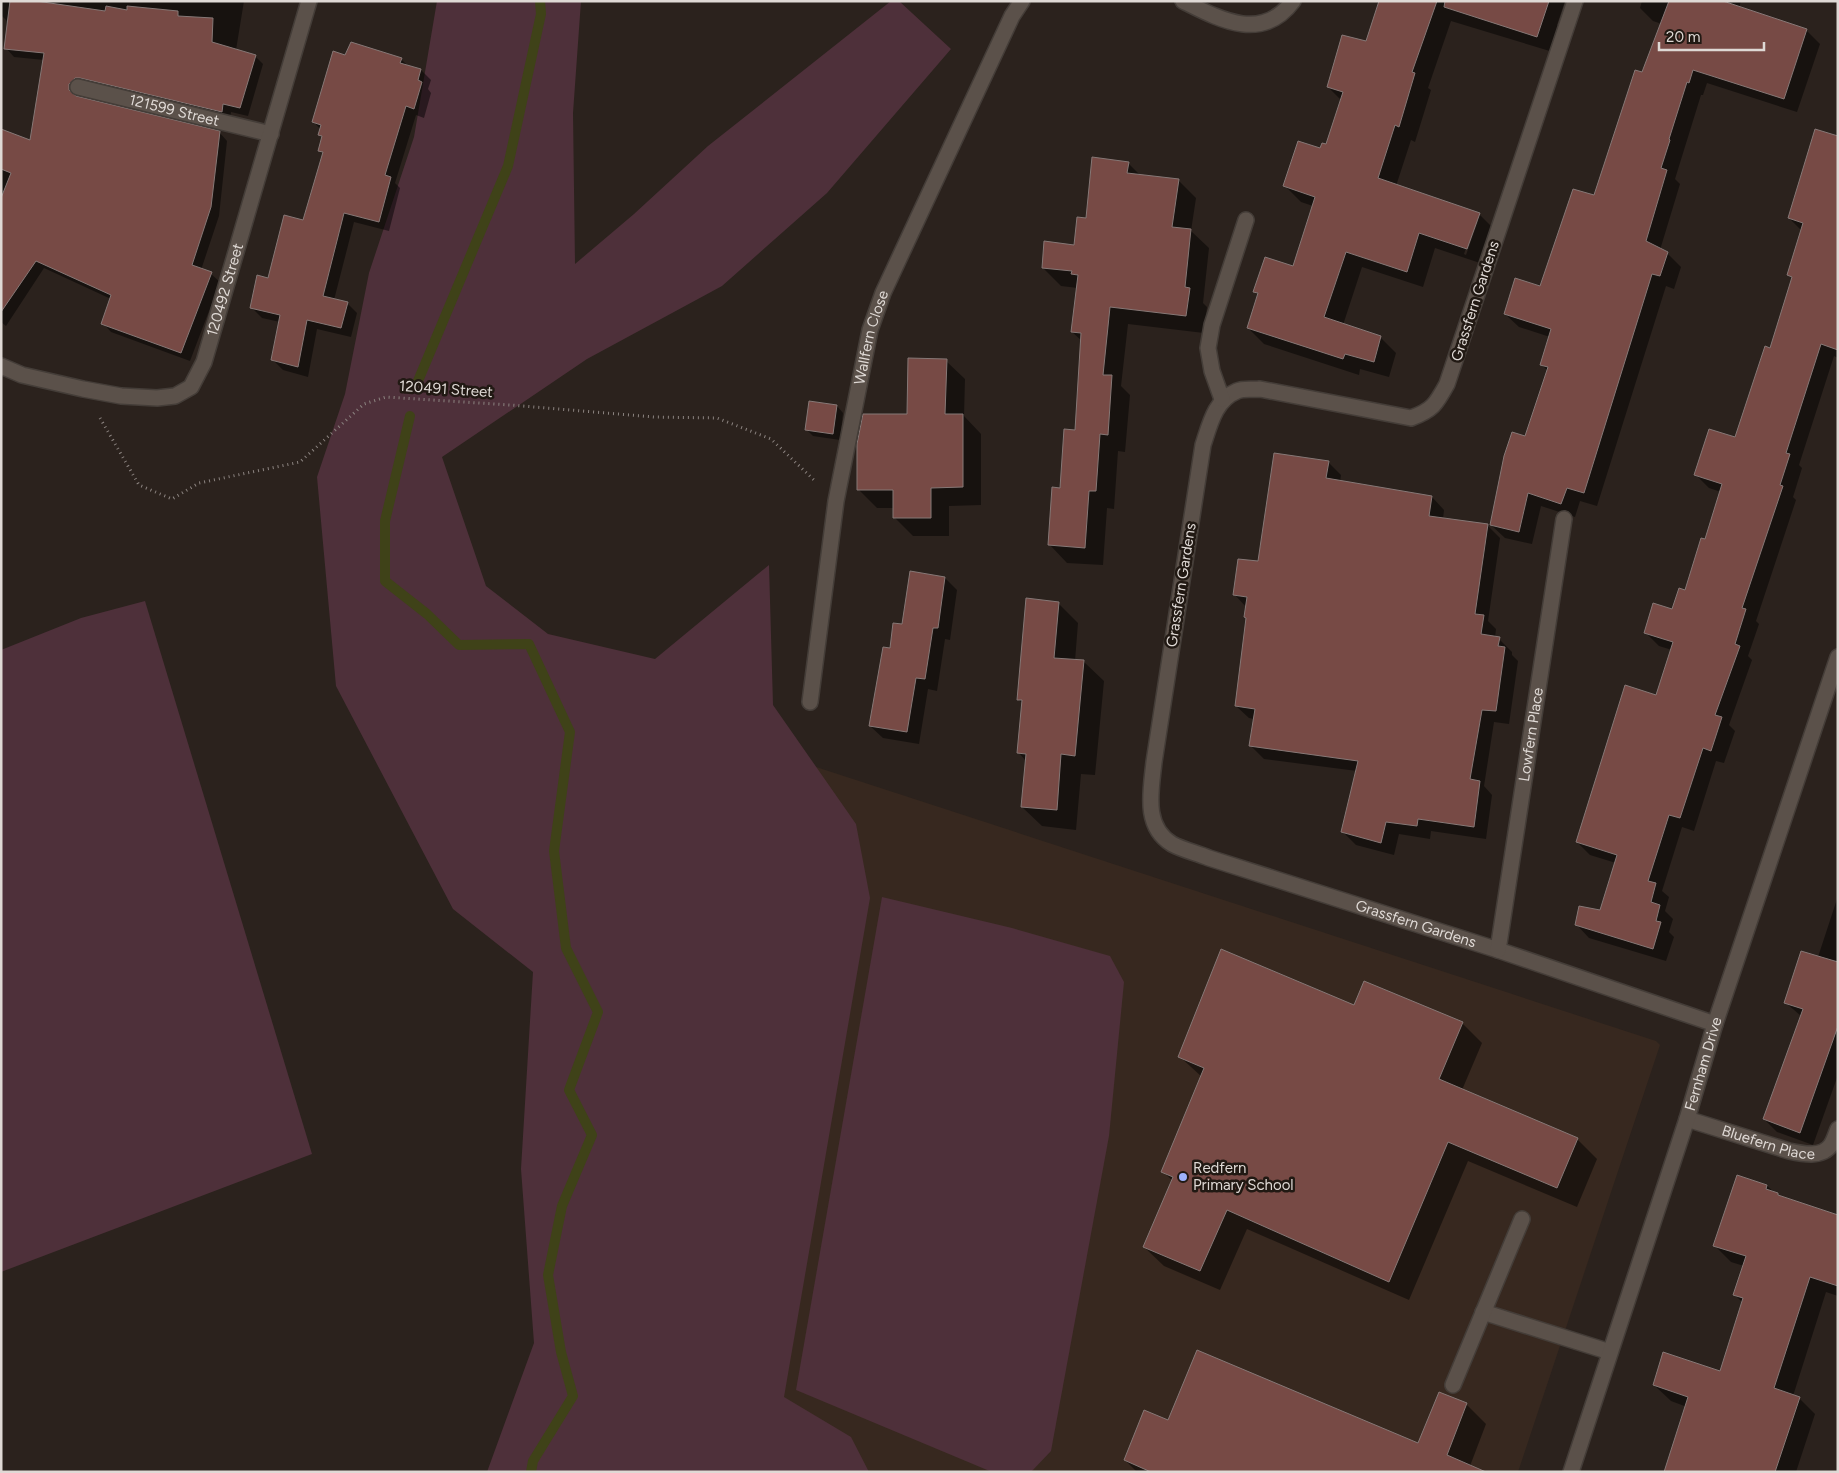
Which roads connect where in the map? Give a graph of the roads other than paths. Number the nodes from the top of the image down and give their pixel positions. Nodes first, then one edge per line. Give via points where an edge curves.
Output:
1 (309, 1) edge
2 (1022, 1) edge
3 (1183, 1) edge
4 (1293, 1) edge
5 (1575, 1) edge
6 (78, 87) dead end
7 (271, 134) junction
8 (1246, 220) dead end
9 (1, 366) edge
10 (1222, 399) junction
11 (1564, 519) dead end
12 (1838, 657) edge
13 (810, 702) dead end
14 (1498, 950) junction
15 (1715, 1024) junction
16 (1687, 1119) junction
17 (1838, 1130) edge
18 (1522, 1219) dead end
19 (1483, 1312) junction
20 (1610, 1352) junction
21 (1453, 1385) dead end
22 (1571, 1472) edge

1 - 7 street, 120492 Street
2 - 13 street, Wallfern Close via 1012,16 884,293 870,330 836,501
3 - 4 street via 1238,25 1269,20 1283,13
5 - 10 street, Grassfern Gardens via 1447,384 1438,401 1427,412 1411,418 1260,389 1239,390
6 - 7 street, 121599 Street
7 - 9 street, 120492 Street via 204,362 191,387 175,396 121,396 22,375
8 - 10 street via 1212,325 1208,348
10 - 14 street, Grassfern Gardens via 1203,445 1154,762 1151,816 1158,830 1172,844 1209,858
11 - 14 street, Lowfern Place
12 - 15 street, Fernham Drive
14 - 15 street, Grassfern Gardens
15 - 16 street, Fernham Drive
16 - 17 street, Bluefern Place via 1806,1154 1823,1152 1831,1145
16 - 20 street, Fernham Drive
18 - 19 street
19 - 20 street
19 - 21 street
20 - 22 street, Fernham Drive

